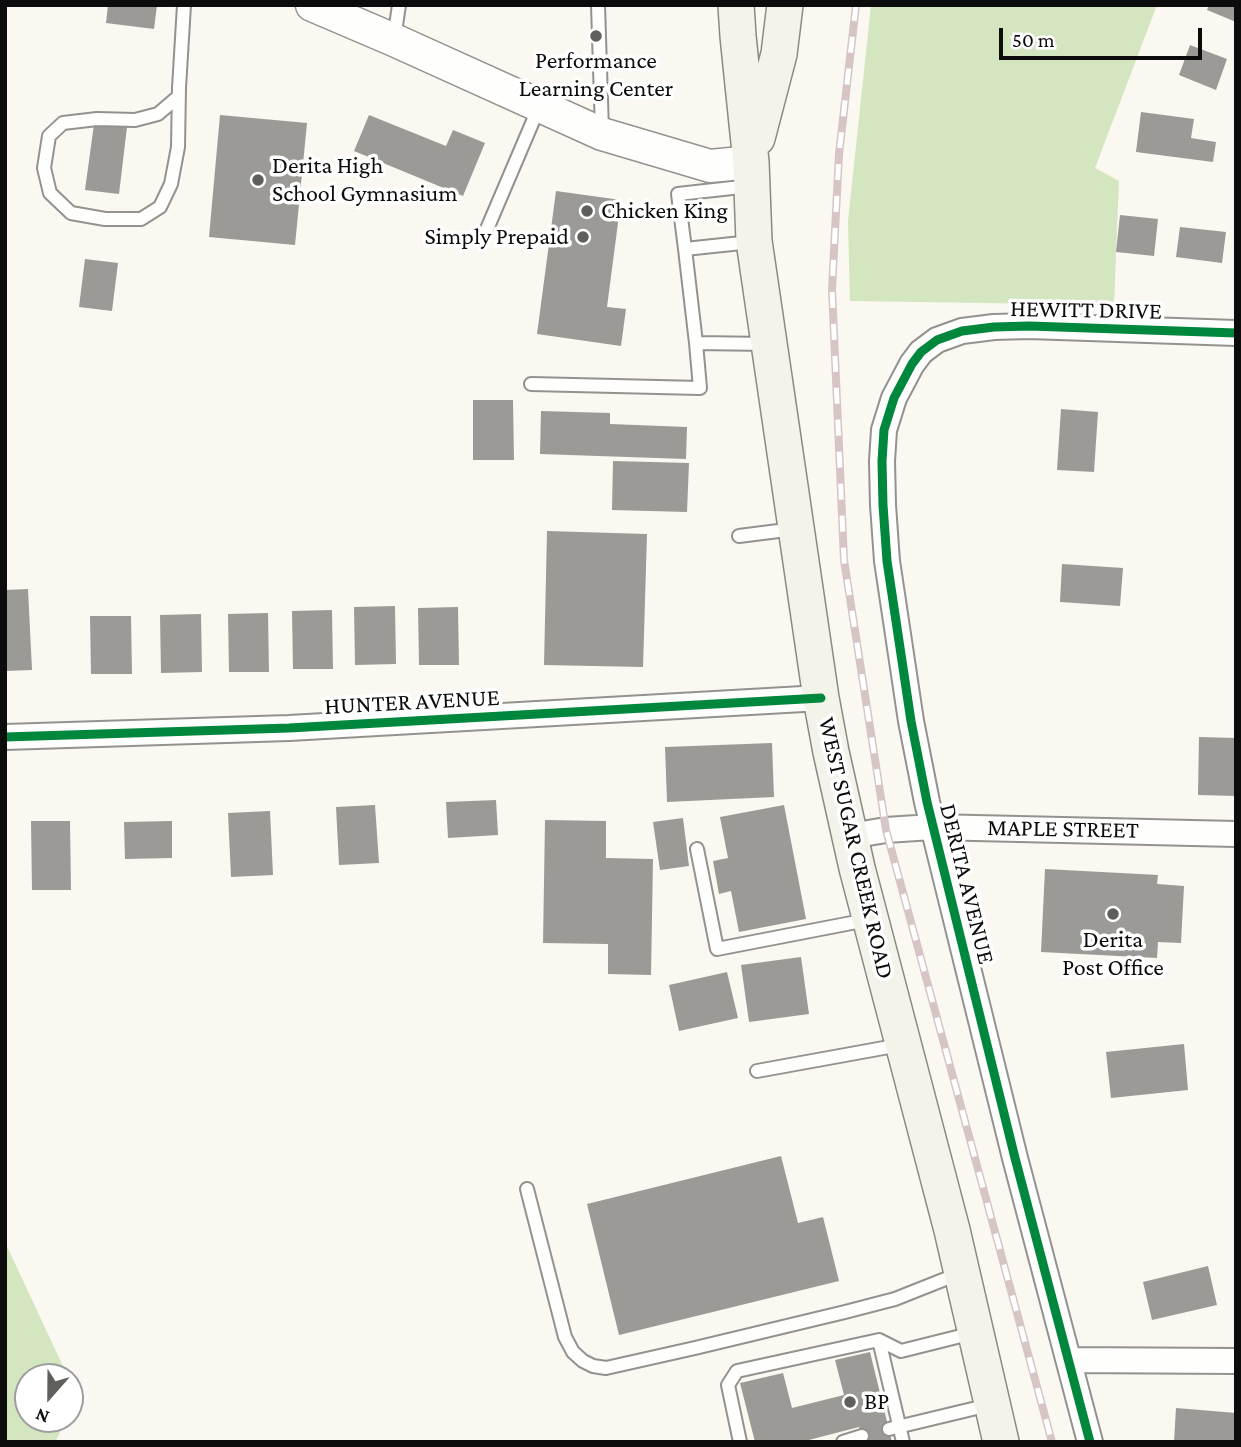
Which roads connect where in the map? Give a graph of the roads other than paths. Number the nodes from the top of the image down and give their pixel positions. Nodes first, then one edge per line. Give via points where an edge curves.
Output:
1 (184, 5) edge
2 (399, 5) edge
3 (598, 5) edge
4 (736, 5) edge
5 (785, 5) edge
6 (328, 9) edge
7 (394, 40) junction
8 (179, 96) junction
9 (540, 106) junction
10 (602, 134) junction
11 (750, 174) junction
12 (487, 229) dead end
13 (754, 241) junction
14 (685, 249) junction
15 (1236, 333) edge
16 (937, 340) joint
17 (696, 343) junction
18 (768, 344) junction
19 (531, 384) dead end
20 (796, 529) junction
21 (739, 536) dead end
22 (821, 698) junction
23 (5, 737) edge
24 (932, 827) junction
25 (1236, 834) edge
26 (850, 836) junction
27 (697, 849) dead end
28 (870, 919) junction
29 (903, 1045) junction
30 (757, 1071) dead end
31 (527, 1189) dead end
32 (962, 1272) junction
33 (975, 1332) junction
34 (879, 1340) junction
35 (1069, 1360) junction
36 (1236, 1361) edge
37 (992, 1404) junction
38 (894, 1428) junction
39 (862, 1436) dead end
40 (740, 1442) edge
41 (843, 1442) edge
42 (903, 1442) edge
43 (1001, 1442) edge
44 (1090, 1442) edge

1 - 8 lane
2 - 7 lane
3 - 10 lane
4 - 11 main road, WEST SUGAR CREEK ROAD
5 - 11 main road, WEST SUGAR CREEK ROAD via 779,54
6 - 7 street
7 - 9 street
8 - 8 lane via 178,147 171,184 160,207 141,219 105,219 71,213 50,193 44,168 49,136 63,123 135,120 158,114
9 - 10 street
9 - 12 lane
10 - 11 street
11 - 13 main road, WEST SUGAR CREEK ROAD
11 - 14 lane via 678,194
13 - 14 lane
13 - 18 main road, WEST SUGAR CREEK ROAD
14 - 17 lane
15 - 16 street, HEWITT DRIVE via 1029,326 962,331
16 - 24 street, DERITA AVENUE via 916,358 894,398 884,430 882,461 893,605
17 - 18 lane
17 - 19 lane via 700,388
18 - 20 main road, WEST SUGAR CREEK ROAD
20 - 21 lane
20 - 22 main road, WEST SUGAR CREEK ROAD
22 - 23 street, HUNTER AVENUE via 289,728
22 - 26 main road, WEST SUGAR CREEK ROAD
24 - 25 street, MAPLE STREET
24 - 26 street, MAPLE STREET
24 - 35 street, DERITA AVENUE
26 - 28 main road, WEST SUGAR CREEK ROAD
27 - 28 lane via 717,949
28 - 29 main road, WEST SUGAR CREEK ROAD
29 - 30 lane
29 - 32 main road, WEST SUGAR CREEK ROAD
31 - 32 lane via 565,1337 573,1352 593,1366 606,1368 845,1312 895,1299
32 - 33 main road, WEST SUGAR CREEK ROAD
33 - 34 lane via 901,1351
33 - 37 main road, WEST SUGAR CREEK ROAD
34 - 38 lane
34 - 40 lane via 737,1371 728,1385
35 - 36 street
35 - 44 street, DERITA AVENUE
37 - 38 lane
37 - 43 main road, WEST SUGAR CREEK ROAD
38 - 42 lane
39 - 41 lane

